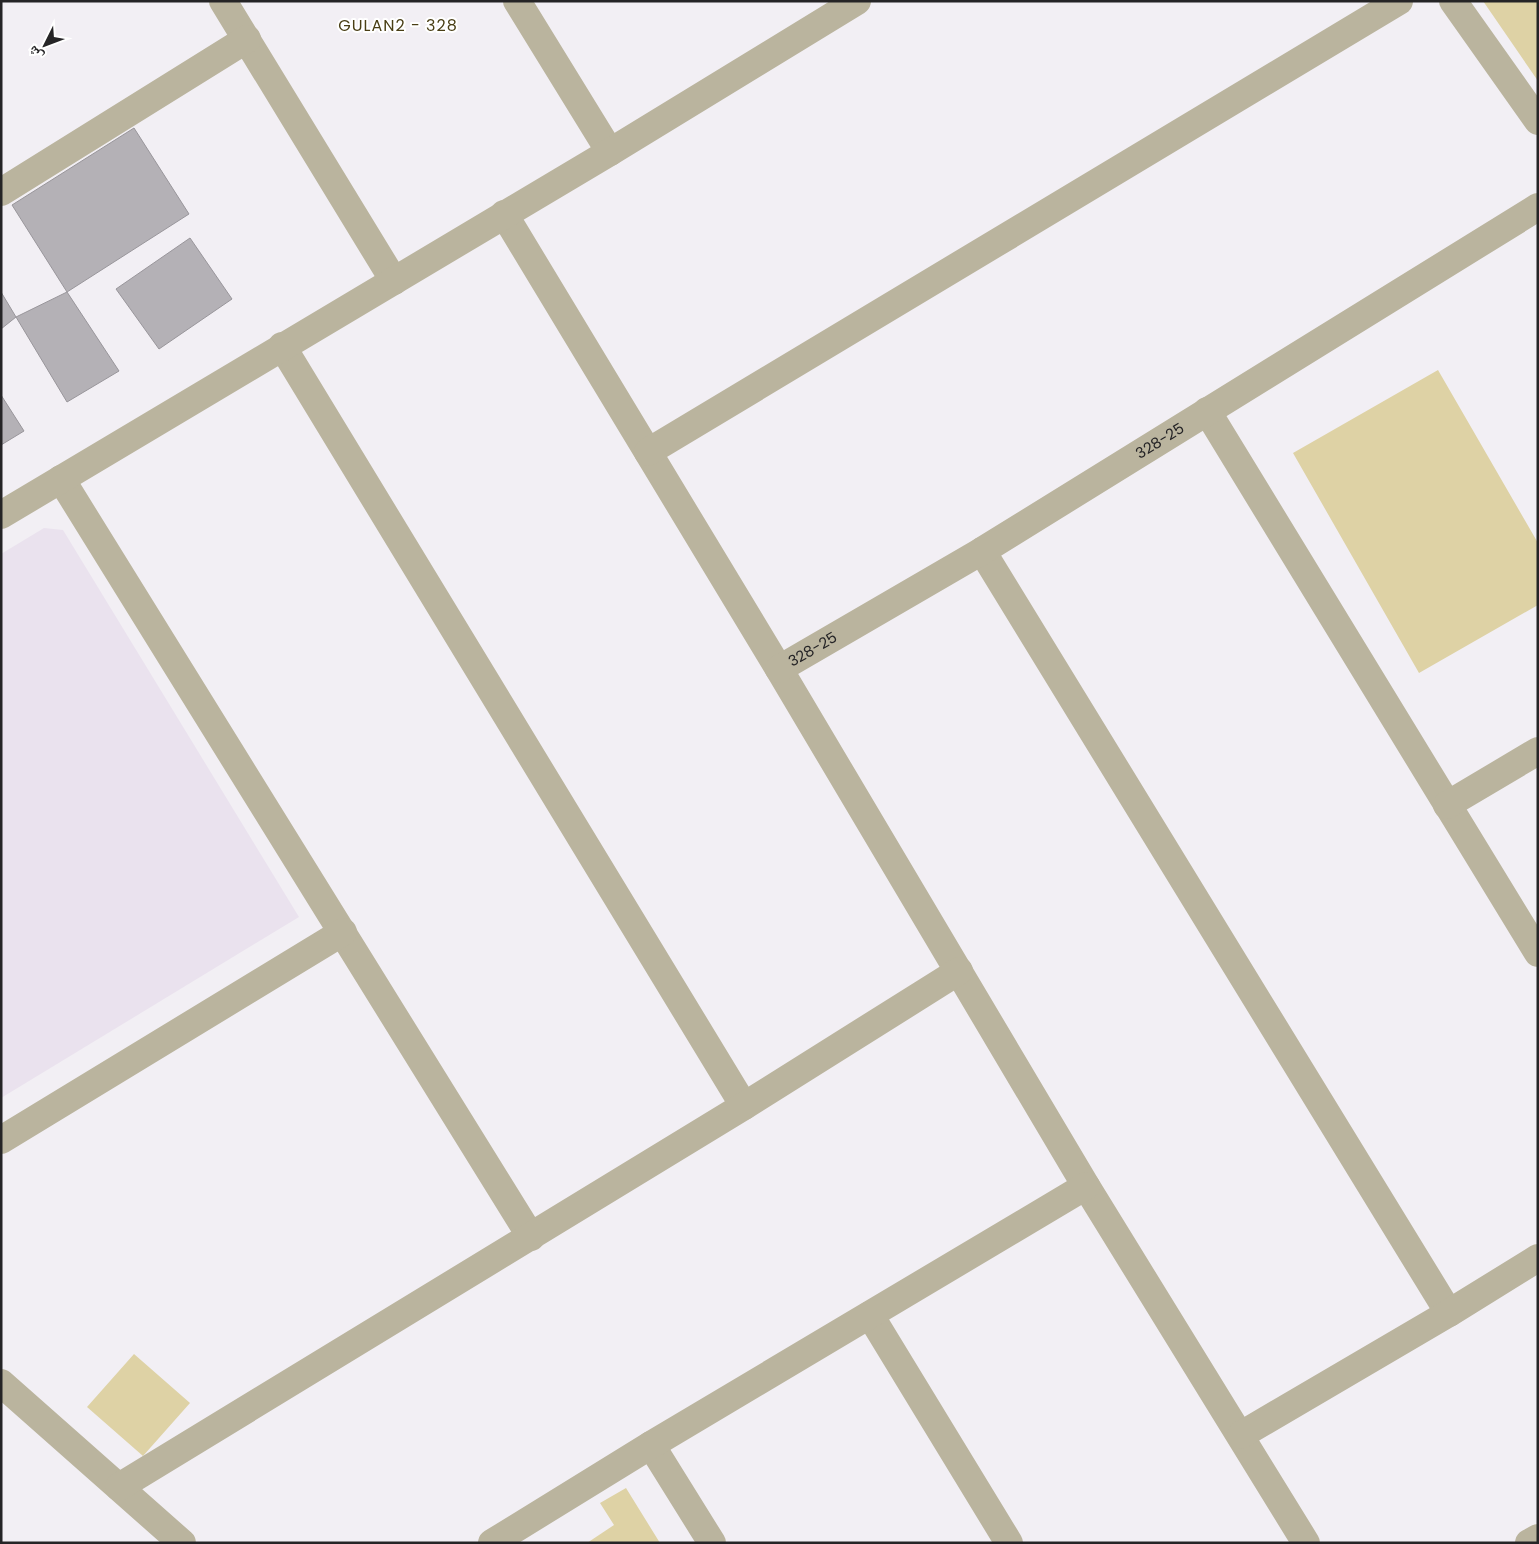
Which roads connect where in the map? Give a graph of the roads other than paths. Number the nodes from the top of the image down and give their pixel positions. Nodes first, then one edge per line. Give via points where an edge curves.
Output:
1 (223, 1) edge
2 (517, 1) edge
3 (1399, 1) edge
4 (1453, 1) edge
5 (852, 2) edge
6 (247, 39) junction
7 (1538, 121) edge
8 (610, 152) junction
9 (1, 192) edge
10 (1538, 207) edge
11 (504, 214) junction
12 (394, 281) junction
13 (282, 346) junction
14 (1207, 411) junction
15 (648, 452) junction
16 (61, 479) junction
17 (1, 515) edge
18 (982, 551) junction
19 (779, 668) junction
20 (1538, 751) edge
21 (1447, 805) junction
22 (343, 932) junction
23 (1538, 954) edge
24 (959, 971) junction
25 (744, 1106) junction
26 (1, 1140) edge
27 (1086, 1186) junction
28 (531, 1237) junction
29 (1538, 1258) edge
30 (1449, 1313) junction
31 (870, 1315) junction
32 (1, 1383) edge
33 (1240, 1434) junction
34 (651, 1445) junction
35 (118, 1487) junction
36 (1538, 1538) edge
37 (182, 1543) edge
38 (492, 1543) edge
39 (712, 1543) edge
40 (1009, 1543) edge
41 (1306, 1543) edge
42 (1529, 1543) edge

1 - 6 street
2 - 8 street
3 - 15 street
4 - 7 street
5 - 8 street
6 - 9 street
6 - 12 street
8 - 11 street
10 - 14 street, 328-25
11 - 12 street
11 - 15 street
12 - 13 street
13 - 16 street
13 - 25 street
14 - 18 street, 328-25
14 - 21 street
15 - 19 street
16 - 17 street
16 - 22 street
18 - 19 street, 328-25
18 - 30 street
19 - 24 street
20 - 21 street
21 - 23 street
22 - 26 street
22 - 28 street
24 - 25 street
24 - 27 street
25 - 28 street
27 - 31 street
27 - 33 street
28 - 35 street
29 - 30 street
30 - 33 street
31 - 34 street
31 - 40 street
32 - 35 street
33 - 41 street
34 - 38 street
34 - 39 street
35 - 37 street
36 - 42 street

